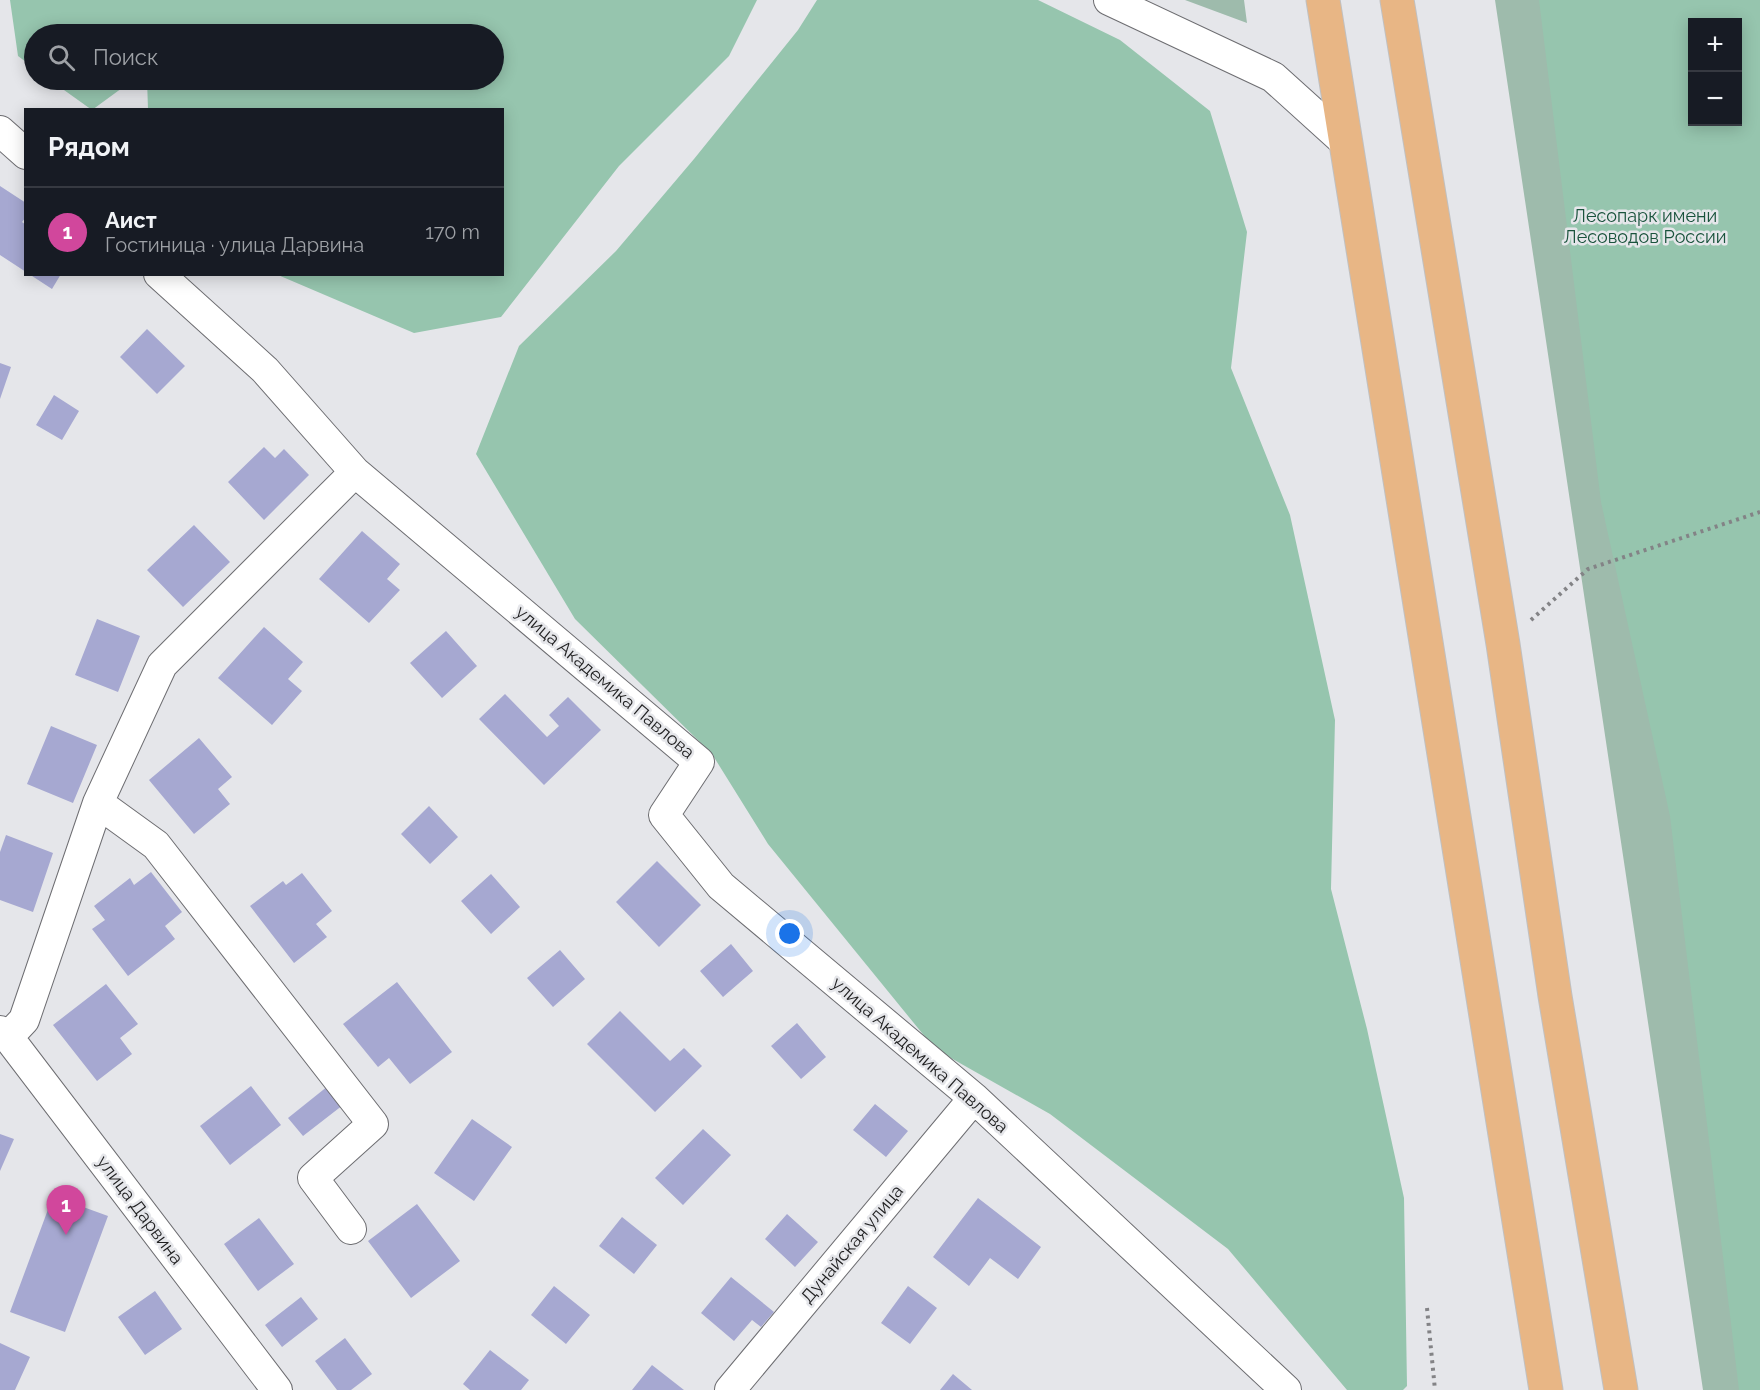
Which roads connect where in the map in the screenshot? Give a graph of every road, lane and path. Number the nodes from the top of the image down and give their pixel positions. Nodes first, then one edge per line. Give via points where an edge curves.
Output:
1 (1109, 0) edge
2 (1323, 0) edge
3 (1397, 0) edge
4 (0, 131) edge
5 (1345, 142) junction
6 (24, 152) edge
7 (161, 276) edge
8 (355, 472) junction
9 (1760, 512) edge
10 (1503, 644) junction
11 (98, 803) junction
12 (4, 1034) edge
13 (974, 1098) junction
14 (351, 1229) dead end
15 (1427, 1308) dead end
16 (277, 1390) edge
17 (730, 1390) edge
18 (1286, 1390) edge
19 (1435, 1390) edge
20 (1546, 1390) edge
21 (1621, 1390) edge

1 - 5 street via 1273,77
2 - 5 main road
3 - 10 main road
4 - 6 street
5 - 20 main road
7 - 8 street, улица Академика Павлова via 265,370
8 - 11 street via 162,665
8 - 13 street, улица Академика Павлова via 699,762 664,814 720,886
9 - 10 path via 1588,569
10 - 21 main road via 1555,996
11 - 12 street via 24,1020
11 - 14 street via 156,845 374,1124 313,1178
12 - 16 street, улица Дарвина
13 - 17 street, Дунайская улица
13 - 18 street, улица Академика Павлова
15 - 19 path

